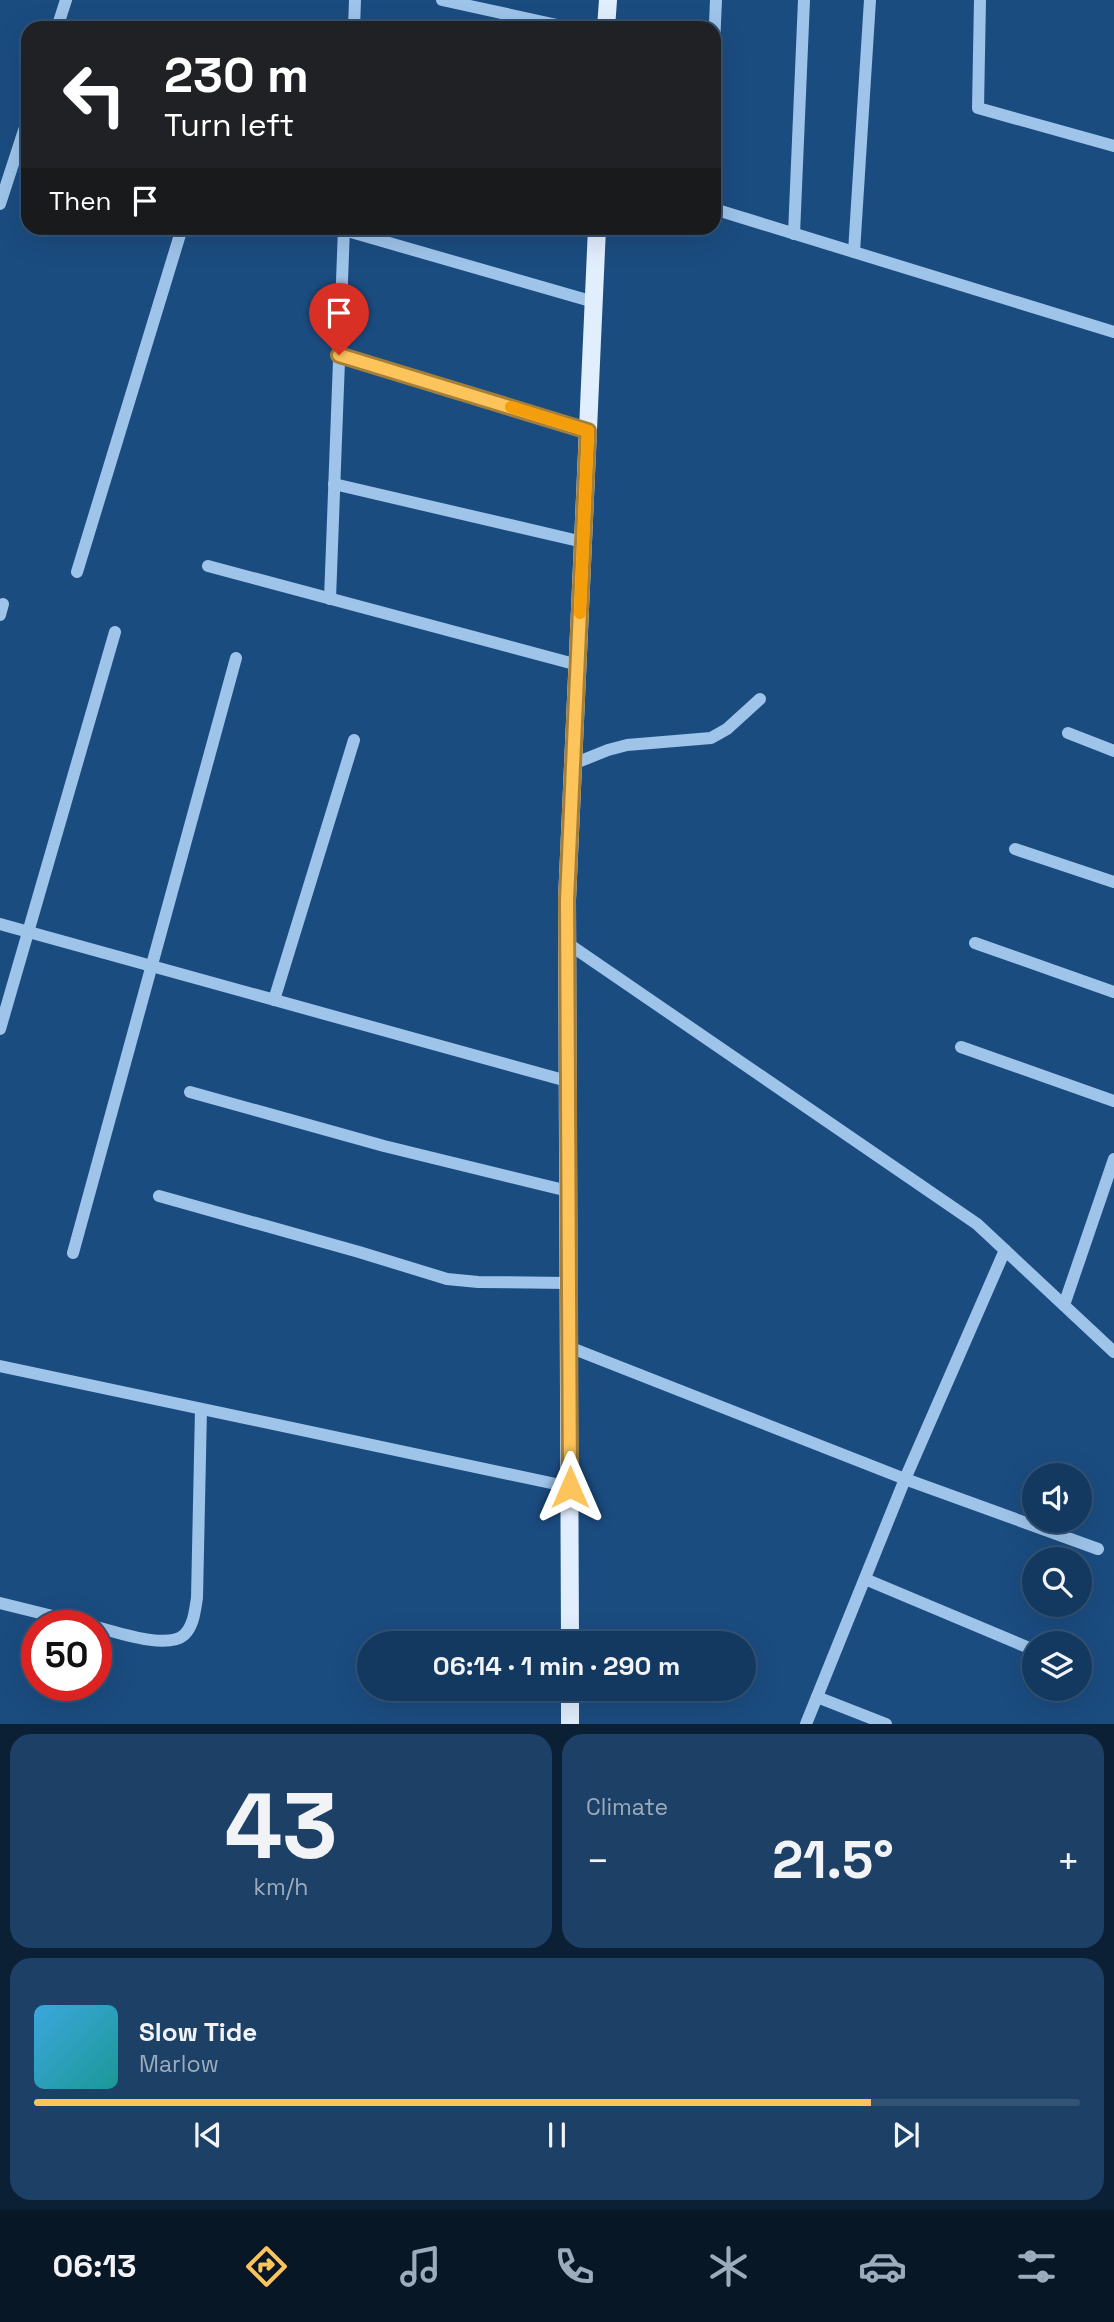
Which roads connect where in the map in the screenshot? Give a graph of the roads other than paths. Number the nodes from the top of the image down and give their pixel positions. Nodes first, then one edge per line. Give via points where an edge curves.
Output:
1 (66, 0) edge
2 (355, 0) edge
3 (442, 0) edge
4 (608, 0) edge
5 (716, 0) edge
6 (804, 0) edge
7 (870, 0) edge
8 (980, 0) edge
9 (59, 21) edge
10 (354, 21) edge
11 (539, 21) edge
12 (607, 21) edge
13 (715, 21) edge
14 (1114, 146) edge
15 (21, 148) edge
16 (0, 204) edge
17 (721, 211) edge
18 (794, 234) junction
19 (180, 235) edge
20 (344, 235) edge
21 (365, 235) edge
22 (597, 235) edge
23 (854, 252) junction
24 (594, 302) junction
25 (1114, 332) edge
26 (339, 355) junction
27 (588, 431) junction
28 (334, 484) junction
29 (583, 542) junction
30 (208, 566) dead end
31 (77, 572) dead end
32 (330, 598) junction
33 (114, 632) dead end
34 (236, 658) dead end
35 (578, 665) junction
36 (760, 699) dead end
37 (1068, 733) dead end
38 (354, 740) dead end
39 (1114, 751) edge
40 (573, 764) junction
41 (1015, 849) dead end
42 (1114, 882) edge
43 (0, 924) edge
44 (28, 932) junction
45 (567, 943) junction
46 (975, 943) dead end
47 (152, 966) junction
48 (1114, 992) edge
49 (274, 1000) junction
50 (0, 1029) edge
51 (961, 1048) dead end
52 (568, 1081) junction
53 (190, 1092) dead end
54 (1114, 1101) edge
55 (1114, 1158) edge
56 (568, 1191) junction
57 (159, 1196) dead end
58 (1004, 1250) junction
59 (73, 1254) dead end
60 (569, 1283) junction
61 (1064, 1305) junction
62 (569, 1347) junction
63 (1114, 1352) edge
64 (0, 1366) edge
65 (201, 1409) junction
66 (905, 1479) junction
67 (570, 1487) junction
68 (1098, 1549) dead end
69 (865, 1579) junction
70 (0, 1603) edge
71 (29, 1610) edge
72 (112, 1630) edge
73 (570, 1631) edge
74 (1022, 1645) edge
75 (817, 1697) junction
76 (570, 1701) edge
77 (570, 1724) edge
78 (806, 1724) edge
79 (886, 1724) edge

1 - 9 street
2 - 10 street
3 - 11 street
4 - 12 main road
5 - 13 street
6 - 18 street
7 - 23 street
8 - 14 street via 978,108
15 - 16 street
17 - 18 street
18 - 23 street
19 - 31 street
20 - 26 street
21 - 24 street
22 - 24 main road
23 - 25 street
24 - 27 main road
26 - 27 street
26 - 28 street
27 - 29 main road
28 - 29 street
28 - 32 street
29 - 35 main road
30 - 32 street
32 - 35 street
33 - 44 street
34 - 47 street
35 - 40 main road
36 - 40 street via 711,738 627,745
37 - 39 street
38 - 49 street
40 - 45 main road
41 - 42 street
43 - 44 street
44 - 47 street
44 - 50 street
45 - 52 main road
45 - 58 street via 977,1224
46 - 48 street
47 - 49 street
47 - 59 street
49 - 52 street
51 - 54 street
52 - 56 main road
53 - 56 street
55 - 61 street
56 - 60 main road
57 - 60 street via 447,1279
58 - 61 street
58 - 66 street
60 - 62 main road
61 - 63 street
62 - 66 street
62 - 67 main road
64 - 65 street
65 - 67 street
65 - 72 street via 194,1618 184,1634 169,1641
66 - 68 street
66 - 69 street
67 - 73 main road
69 - 74 street
69 - 75 street
70 - 71 street
75 - 78 street
75 - 79 street
76 - 77 main road

